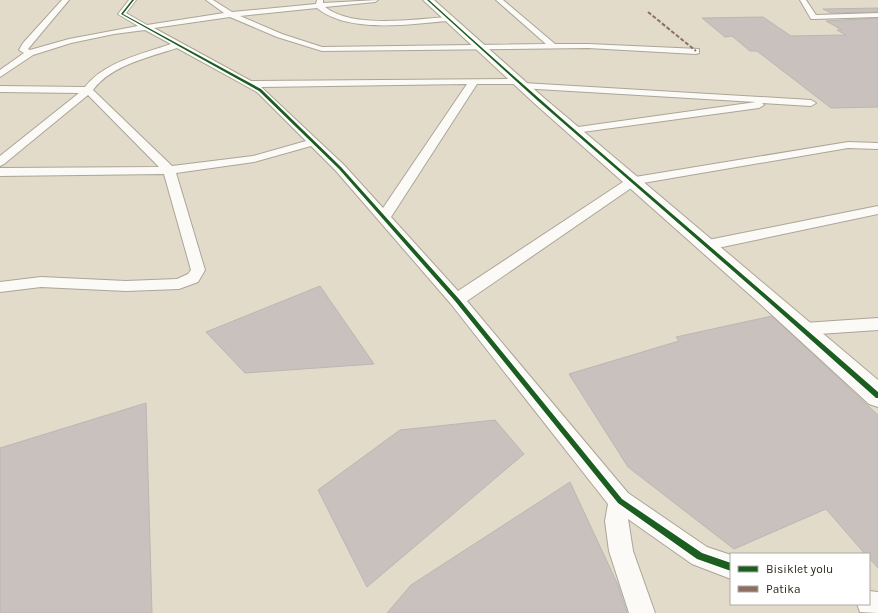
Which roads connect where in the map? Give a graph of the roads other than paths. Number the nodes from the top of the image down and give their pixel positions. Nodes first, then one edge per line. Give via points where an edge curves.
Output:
1 (66, 0) edge
2 (133, 0) edge
3 (208, 0) edge
4 (375, 0) edge
5 (428, 0) edge
6 (499, 0) edge
7 (803, 0) edge
8 (320, 3) edge
9 (233, 14) junction
10 (878, 15) edge
11 (448, 19) junction
12 (145, 27) junction
13 (177, 44) junction
14 (553, 46) junction
15 (479, 48) junction
16 (696, 51) dead end
17 (30, 53) junction
18 (4, 68) edge
19 (0, 74) edge
20 (474, 81) junction
21 (250, 84) junction
22 (520, 84) junction
23 (0, 89) edge
24 (88, 90) junction
25 (771, 99) junction
26 (811, 102) dead end
27 (574, 130) junction
28 (314, 142) junction
29 (878, 146) edge
30 (0, 162) edge
31 (169, 170) junction
32 (0, 172) edge
33 (634, 181) junction
34 (878, 210) edge
35 (384, 217) junction
36 (708, 245) junction
37 (0, 287) edge
38 (456, 300) junction
39 (878, 324) edge
40 (804, 329) junction
41 (878, 396) edge
42 (620, 501) junction
43 (730, 567) edge
44 (642, 613) edge

1 - 17 street via 26,45 23,50
2 - 12 street via 122,14
3 - 9 street
4 - 8 street
5 - 11 street
6 - 14 street
7 - 10 street via 814,18
8 - 9 street
8 - 11 street via 335,17 349,21
9 - 12 street
9 - 15 street via 307,46 322,49
11 - 15 street
12 - 13 street
12 - 17 street via 69,41
13 - 21 street
13 - 24 street via 122,64 101,76
14 - 15 street
14 - 16 street
15 - 22 street
17 - 18 street
18 - 19 street
20 - 21 street
20 - 22 street
20 - 35 street
21 - 28 street via 260,90
22 - 25 street
22 - 27 street
23 - 24 street
24 - 30 street
24 - 31 street
25 - 26 street
25 - 27 street via 759,105
27 - 33 street
28 - 31 street via 254,159
28 - 35 street
29 - 33 street via 848,145
31 - 32 street
31 - 37 street via 198,270 193,278 179,284 126,286 40,282
33 - 36 street
33 - 38 street
34 - 36 street
35 - 38 street
36 - 40 street
38 - 42 street
39 - 40 street
40 - 41 street
42 - 43 street via 700,556
42 - 44 street via 616,521 621,551

